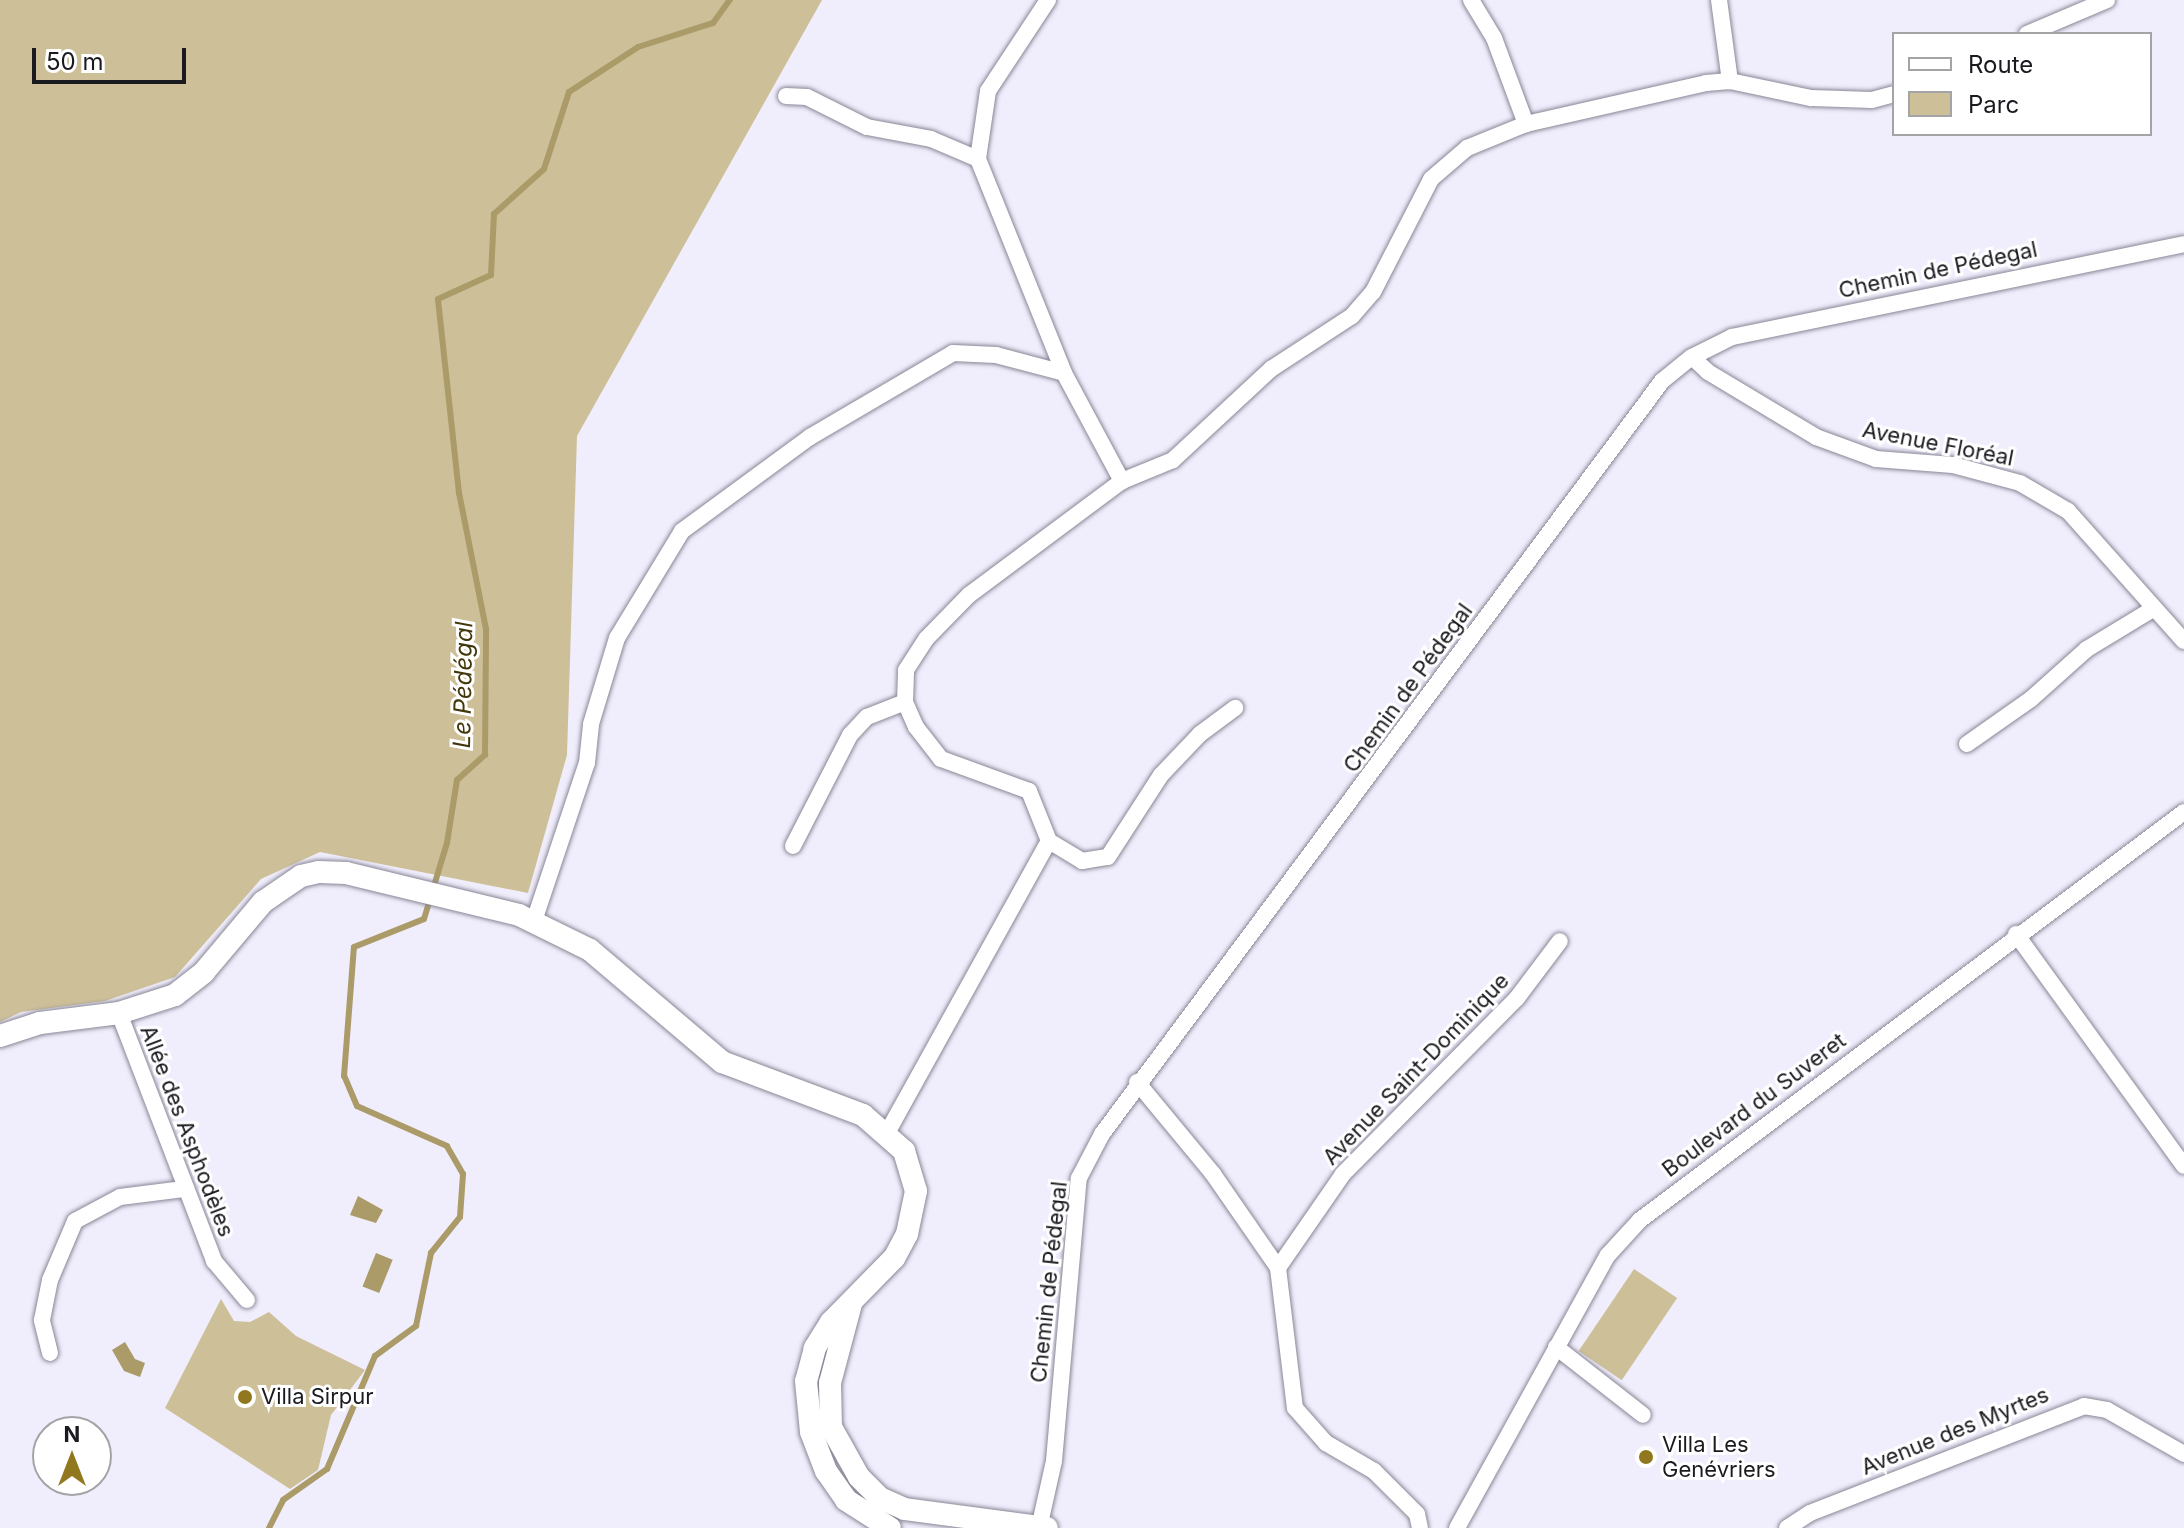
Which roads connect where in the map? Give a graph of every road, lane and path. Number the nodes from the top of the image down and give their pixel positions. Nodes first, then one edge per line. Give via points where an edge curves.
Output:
1 (1048, 0) edge
2 (1471, 0) edge
3 (1719, 0) edge
4 (2107, 0) edge
5 (2032, 32) edge
6 (1730, 81) junction
7 (1892, 95) edge
8 (786, 96) dead end
9 (1526, 124) junction
10 (978, 159) junction
11 (2184, 244) edge
12 (1692, 357) junction
13 (1064, 373) junction
14 (1122, 481) junction
15 (2153, 609) junction
16 (2184, 641) edge
17 (905, 702) junction
18 (1235, 708) dead end
19 (1967, 744) dead end
20 (2184, 812) edge
21 (1049, 841) junction
22 (793, 846) dead end
23 (534, 921) junction
24 (2016, 934) junction
25 (1560, 941) dead end
26 (119, 1013) junction
27 (0, 1036) edge
28 (1137, 1082) junction
29 (887, 1133) junction
30 (2184, 1166) edge
31 (183, 1189) junction
32 (1278, 1268) junction
33 (247, 1300) dead end
34 (1556, 1347) junction
35 (50, 1353) dead end
36 (1643, 1415) dead end
37 (821, 1430) junction
38 (2184, 1454) edge
39 (1042, 1527) edge
40 (890, 1528) edge
41 (1420, 1528) edge
42 (1457, 1528) edge
43 (1787, 1528) edge

1 - 10 street via 988,91
2 - 9 street via 1500,50
3 - 6 street
4 - 5 street
6 - 7 street via 1811,98 1872,100
6 - 9 street
8 - 10 street via 807,97 867,127 931,139
9 - 14 street via 1467,148 1431,179 1373,292 1352,316 1271,369 1173,460
10 - 13 street
11 - 12 street, Chemin de Pédegal via 1732,337
12 - 15 street, Avenue Floréal via 1816,437 1876,459 1953,465 2020,483 2068,511
12 - 28 street, Chemin de Pédegal via 1662,381
13 - 14 street
13 - 23 street via 996,355 953,353 810,437 682,531 617,638 591,724 587,763
14 - 17 street via 969,595 926,639 906,670
15 - 16 street, Avenue Floréal
15 - 19 street via 2087,649 2031,699
17 - 21 street via 916,727 941,759 1029,791
17 - 22 street via 867,717 850,735
18 - 21 street via 1200,734 1161,775 1108,857 1082,861
20 - 24 street, Boulevard du Suveret
21 - 29 street via 1042,863
23 - 26 street via 346,873 319,872 301,876 263,902 204,972 175,995
23 - 29 street via 590,950 722,1062 863,1115
24 - 30 street
24 - 34 street, Boulevard du Suveret via 1640,1220 1608,1255
25 - 32 street, Avenue Saint-Dominique via 1517,998 1343,1174
26 - 27 street via 40,1023
26 - 31 street, Allée des Asphodèles
28 - 32 street via 1213,1174
28 - 39 street, Chemin de Pédegal via 1079,1178 1054,1461
29 - 37 street via 904,1151 915,1208 894,1258 815,1348 806,1381
31 - 33 street, Allée des Asphodèles via 214,1261
31 - 35 street via 120,1197 75,1221 50,1280 42,1320
32 - 41 street via 1295,1408 1326,1443 1374,1471 1417,1514
34 - 36 street
34 - 42 street, Boulevard du Suveret
37 - 39 street via 880,1498 934,1517
37 - 40 street via 826,1471 846,1500
38 - 43 street, Avenue des Myrtes via 2107,1410 2084,1406 1810,1513

